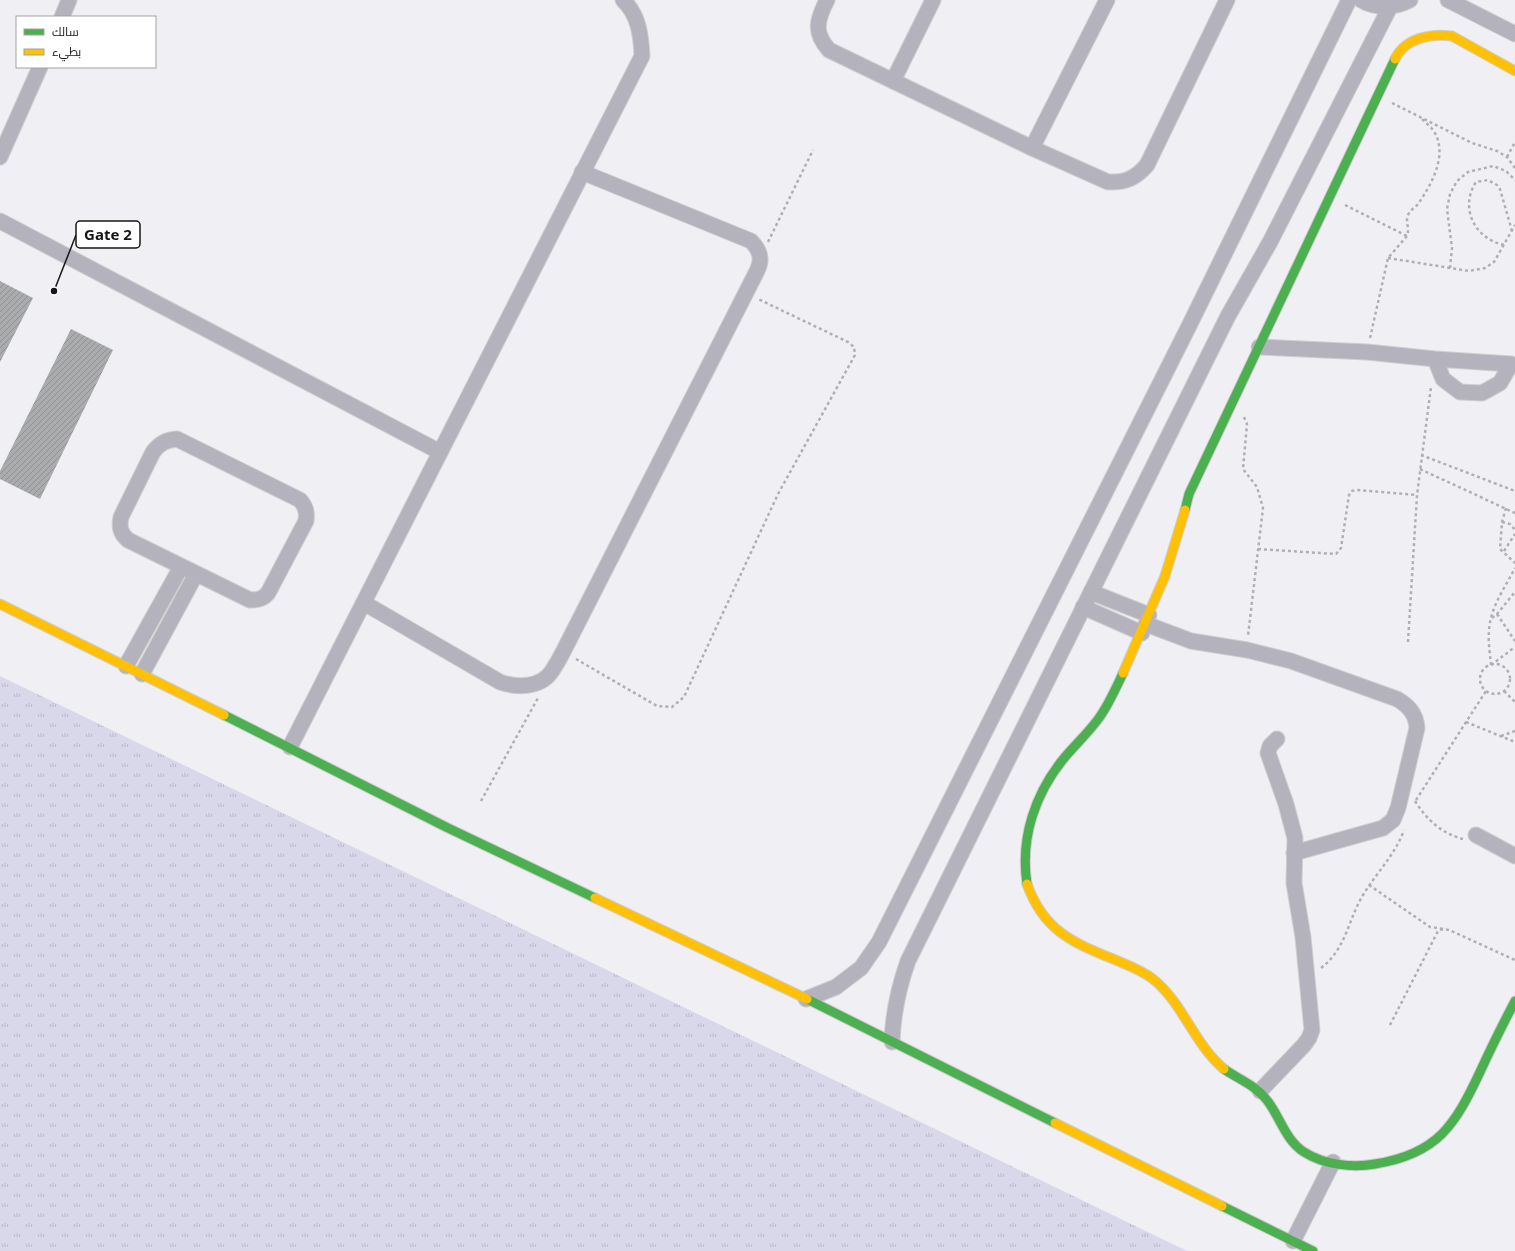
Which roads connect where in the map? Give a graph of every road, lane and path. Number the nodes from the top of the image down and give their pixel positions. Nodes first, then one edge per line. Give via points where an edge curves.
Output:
1 (69, 0) edge
2 (623, 0) edge
3 (827, 0) edge
4 (933, 0) edge
5 (1107, 0) edge
6 (1349, 0) edge
7 (1361, 0) edge
8 (1410, 0) edge
9 (1448, 0) edge
10 (1221, 2) edge
11 (1390, 7) junction
12 (62, 16) edge
13 (1515, 34) edge
14 (40, 68) edge
15 (1515, 71) edge
16 (893, 81) junction
17 (1378, 95) junction
18 (1422, 119) junction
19 (1515, 142) edge
20 (1032, 148) junction
21 (813, 150) dead end
22 (0, 157) edge
23 (1507, 157) junction
24 (1515, 168) edge
25 (582, 172) junction
26 (1515, 180) edge
27 (1330, 198) junction
28 (0, 221) edge
29 (1515, 225) edge
30 (1512, 231) junction
31 (1407, 236) junction
32 (1504, 245) junction
33 (760, 258) junction
34 (1388, 258) junction
35 (1450, 268) junction
36 (746, 293) junction
37 (1259, 347) junction
38 (1367, 352) junction
39 (1435, 359) joint
40 (1227, 412) junction
41 (440, 452) junction
42 (1421, 455) junction
43 (1420, 469) junction
44 (1515, 491) edge
45 (1417, 495) junction
46 (1506, 508) junction
47 (1515, 513) edge
48 (1502, 522) junction
49 (1515, 530) edge
50 (1515, 534) edge
51 (1258, 549) junction
52 (1504, 551) junction
53 (1515, 563) edge
54 (181, 566) junction
55 (1515, 568) edge
56 (196, 574) junction
57 (1091, 592) junction
58 (1515, 592) edge
59 (364, 602) junction
60 (0, 604) edge
61 (1083, 608) junction
62 (1498, 614) junction
63 (1491, 619) junction
64 (1145, 624) junction
65 (1515, 641) edge
66 (1408, 642) dead end
67 (1515, 647) edge
68 (1247, 650) junction
69 (563, 652) junction
70 (1491, 665) junction
71 (126, 666) junction
72 (142, 674) junction
73 (1515, 678) edge
74 (1510, 679) junction
75 (1486, 691) junction
76 (1504, 691) junction
77 (540, 693) dead end
78 (1515, 702) edge
79 (1466, 722) junction
80 (1515, 731) edge
81 (1501, 736) junction
82 (1277, 739) dead end
83 (1515, 742) edge
84 (290, 747) junction
85 (481, 801) dead end
86 (1415, 801) junction
87 (1412, 806) dead end
88 (1406, 824) dead end
89 (1482, 838) joint
90 (1294, 853) junction
91 (1515, 856) edge
92 (1369, 885) junction
93 (1443, 929) junction
94 (1515, 960) edge
95 (1306, 977) junction
96 (806, 999) junction
97 (1515, 1001) edge
98 (1390, 1026) dead end
99 (892, 1042) junction
100 (1260, 1091) junction
101 (1333, 1162) junction
102 (1293, 1241) junction
103 (1313, 1251) edge

1 - 12 street
2 - 25 street via 636,20 642,37 642,56
3 - 16 street via 818,25 823,43 829,50
4 - 16 street
5 - 20 street
6 - 96 street via 1186,332 879,942 861,968 836,987
7 - 11 street via 1376,6
8 - 11 street
9 - 13 street
10 - 20 street via 1147,165 1140,173 1130,180 1108,182
11 - 57 street via 1270,242 1228,316
14 - 22 street
15 - 17 street via 1452,36 1434,34 1416,39 1402,49 1396,56
16 - 20 street
17 - 18 path
17 - 27 street
18 - 23 path
18 - 31 path via 1433,131 1439,146 1439,162 1426,192 1407,217
19 - 23 path
21 - 33 path
23 - 24 path
25 - 33 street via 751,241
25 - 41 street
26 - 35 path via 1506,171 1492,166 1468,172 1457,181 1450,194 1447,209 1452,243
27 - 31 path
27 - 37 street
28 - 41 street
29 - 30 path
30 - 32 path
30 - 32 path via 1500,189 1488,180 1476,182 1472,189 1470,206 1476,227 1493,243
31 - 34 path
32 - 35 path via 1494,262 1485,268 1469,271
33 - 36 street via 760,265
34 - 35 path
34 - 38 path
36 - 69 street
36 - 69 path via 848,342 854,347 855,355 778,494 684,697 672,707 657,706
37 - 38 street
37 - 40 street
38 - 39 street
39 - 42 path
40 - 51 path via 1242,414 1247,424 1244,469 1256,487 1263,508
40 - 64 street via 1189,494 1180,533
41 - 59 street
42 - 43 path
42 - 44 path
43 - 45 path
43 - 46 path
45 - 51 path via 1352,491 1349,495 1341,548 1336,554
45 - 66 path
46 - 47 path
46 - 48 path
48 - 49 path via 1510,524
48 - 52 path via 1500,549
50 - 52 path
51 - 68 path
52 - 53 path
54 - 56 street
54 - 56 street via 128,540 119,526 121,517 159,444 177,439 304,504 306,521 264,598 250,600
54 - 71 street
55 - 63 path via 1498,599
56 - 72 street
57 - 61 street
57 - 64 street
58 - 62 path
59 - 69 street via 460,660 508,685 531,685 546,678
59 - 84 street
60 - 71 street
61 - 64 street
61 - 99 street via 908,962 898,987
62 - 63 path
62 - 65 path
63 - 70 path
64 - 68 street via 1182,639
64 - 100 street via 1100,718 1054,771 1032,816 1024,850 1028,885 1038,911 1052,928 1078,943 1134,967 1153,979 1170,996 1202,1046 1223,1068
67 - 70 path
68 - 90 street via 1291,661 1397,699 1412,711 1416,720 1417,728 1394,820 1383,828
70 - 74 path via 1502,666 1507,670
70 - 75 path via 1480,678 1480,683
71 - 72 street
72 - 84 street
73 - 74 path
74 - 76 path
75 - 76 path via 1493,694
75 - 79 path
76 - 78 path
77 - 85 path
79 - 81 path
79 - 86 path
80 - 81 path
81 - 83 path
82 - 90 street via 1270,746 1268,753 1292,820
84 - 96 street via 455,832
86 - 87 path
86 - 89 path via 1424,816 1437,828 1470,841
88 - 92 path via 1391,858
89 - 91 street
90 - 95 street via 1294,882 1303,937
92 - 93 path via 1430,927
92 - 95 path via 1341,946 1326,964
93 - 94 path
93 - 98 path via 1434,935
95 - 100 street via 1312,1030 1310,1038
96 - 99 street
97 - 101 street via 1459,1115 1438,1138 1411,1155 1388,1162 1365,1166
99 - 102 street
100 - 101 street via 1290,1138 1303,1151
101 - 102 street
102 - 103 street

